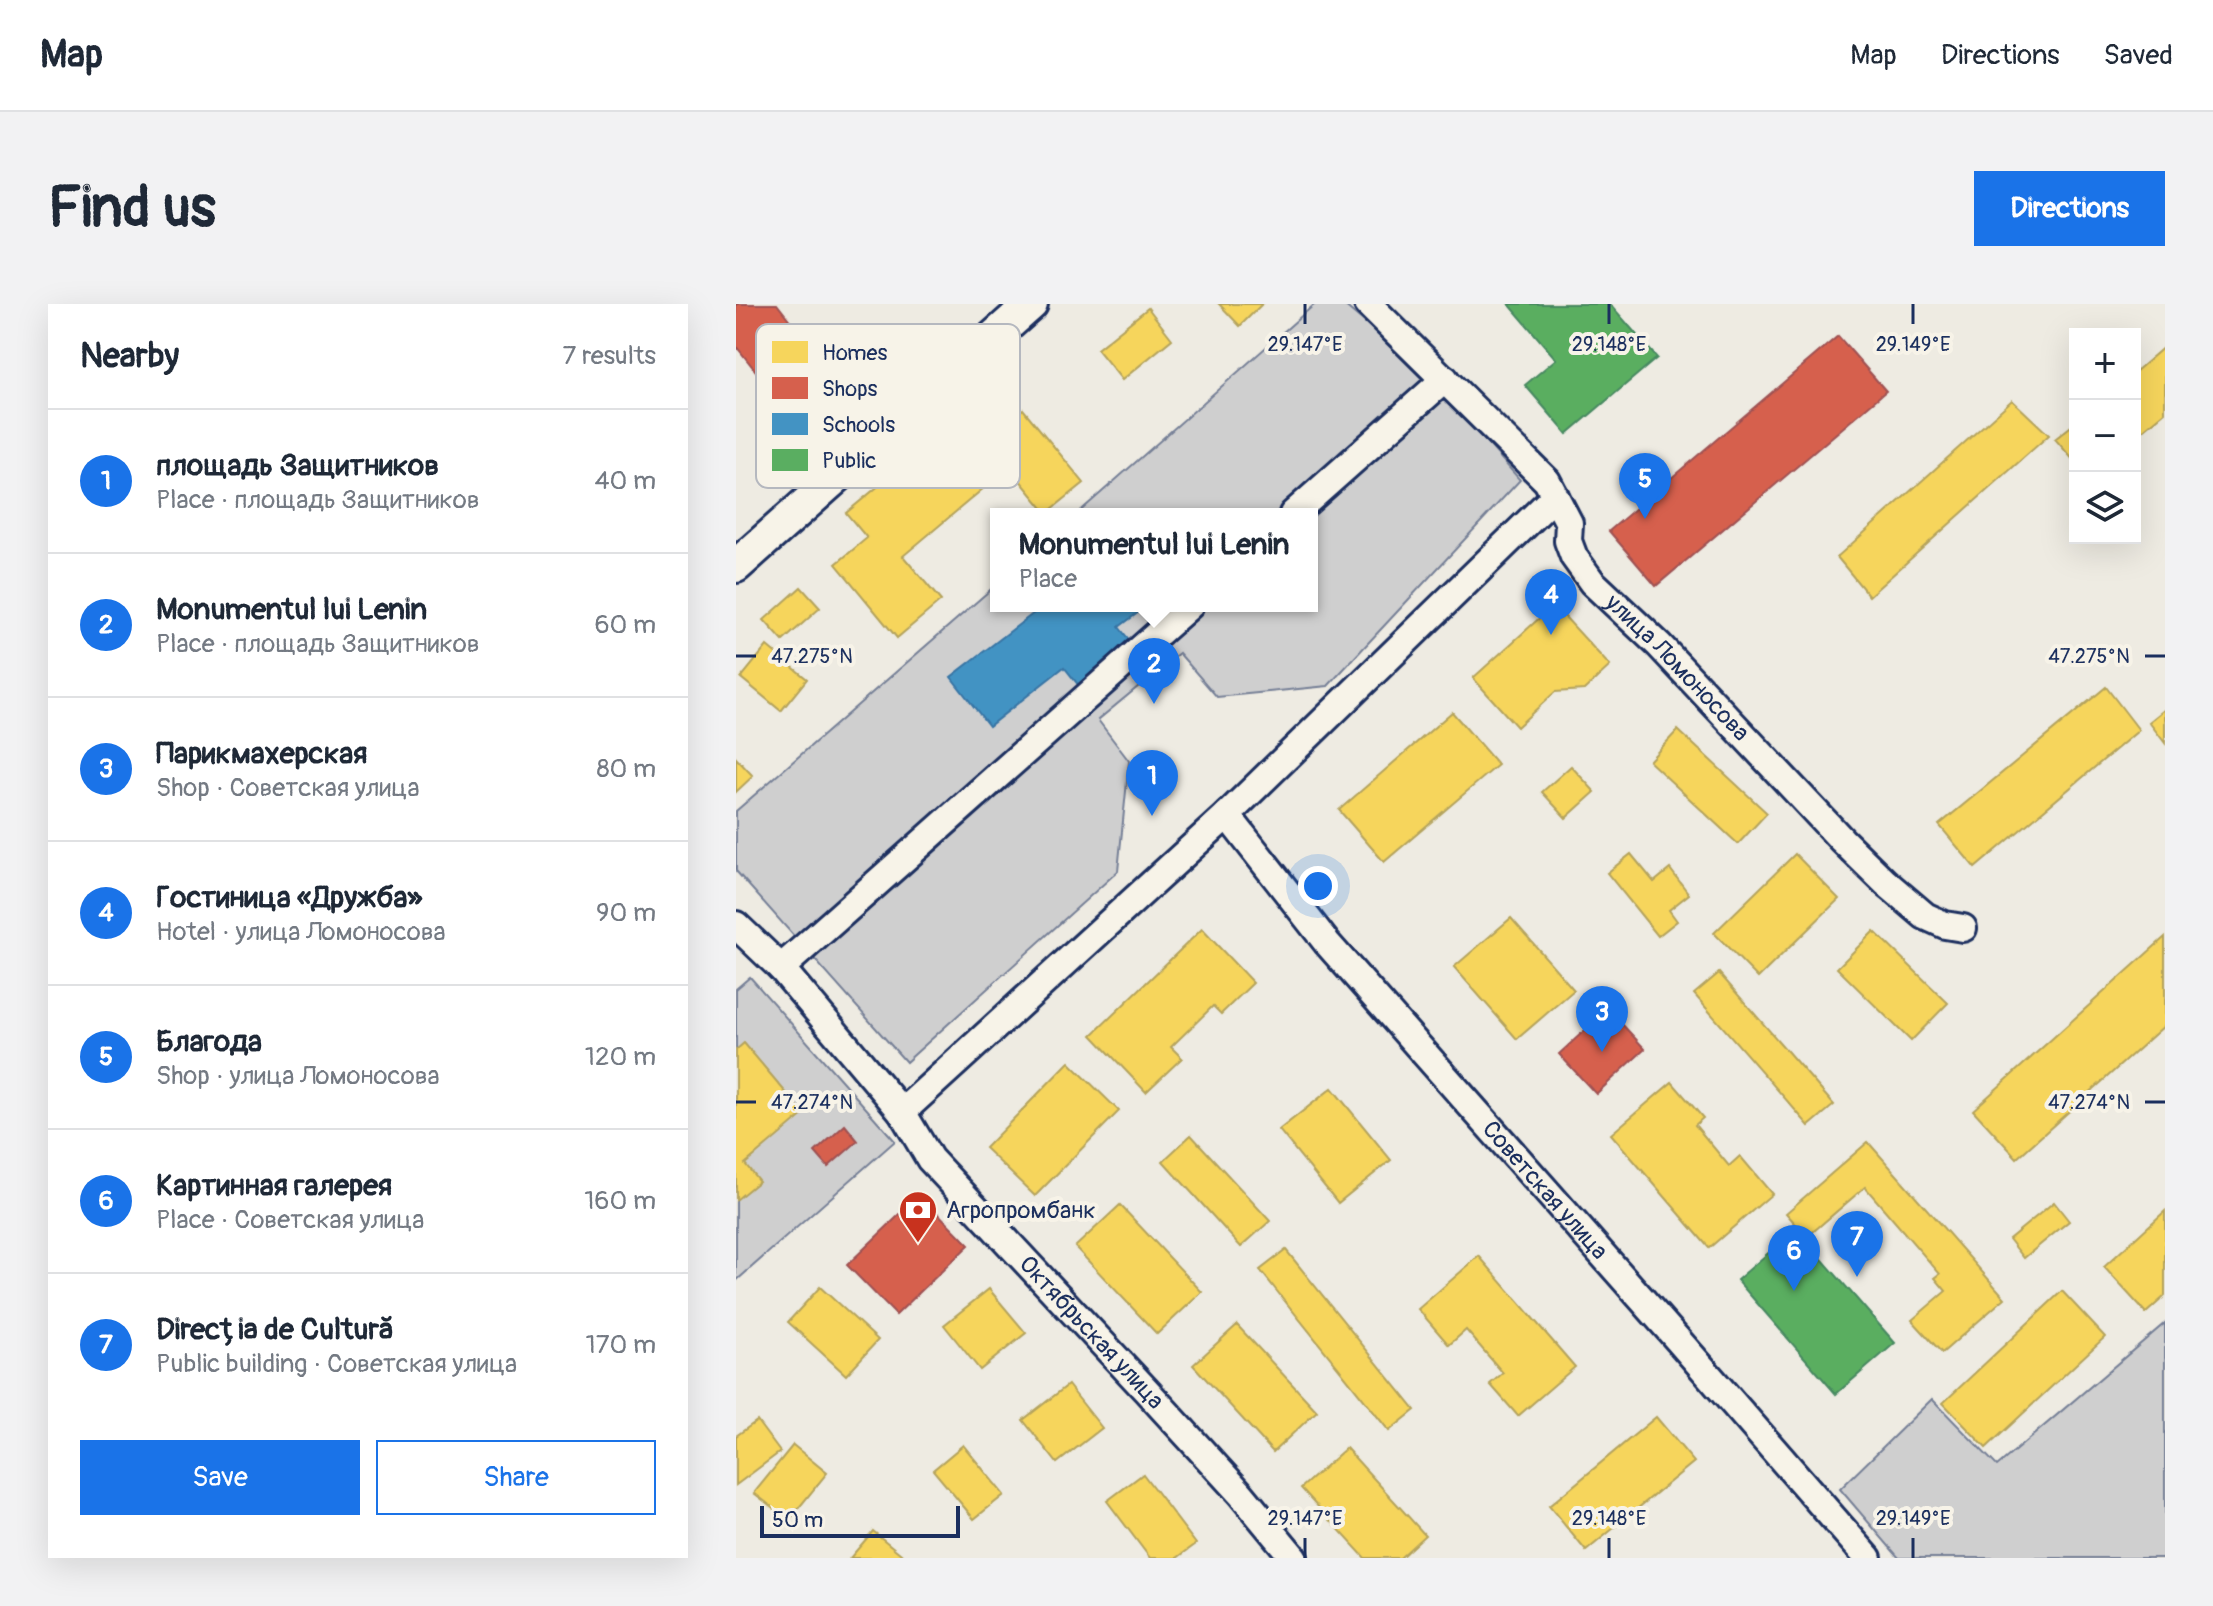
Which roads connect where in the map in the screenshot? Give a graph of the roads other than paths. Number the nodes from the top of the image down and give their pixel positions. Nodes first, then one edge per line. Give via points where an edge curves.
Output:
1 (1031, 304) edge
2 (1368, 304) edge
3 (1008, 324) edge
4 (1445, 379) junction
5 (824, 488) edge
6 (1555, 496) junction
7 (1300, 508) edge
8 (736, 566) edge
9 (1182, 612) edge
10 (1227, 815) junction
11 (736, 925) edge
12 (1963, 928) dead end
13 (781, 968) junction
14 (902, 1112) junction
15 (1294, 1558) edge
16 (1868, 1558) edge

1 - 3 street
2 - 4 street, улица Ломоносова
4 - 6 street, улица Ломоносова via 1533,466
4 - 7 street
5 - 8 street
6 - 10 street
6 - 12 street, улица Ломоносова via 1569,523 1574,557 1592,582 1885,882 1925,916
9 - 13 street
10 - 14 street
10 - 16 street, Советская улица via 1335,952
11 - 13 street, Октябрьская улица
13 - 14 street, Октябрьская улица
14 - 15 street, Октябрьская улица via 930,1159

